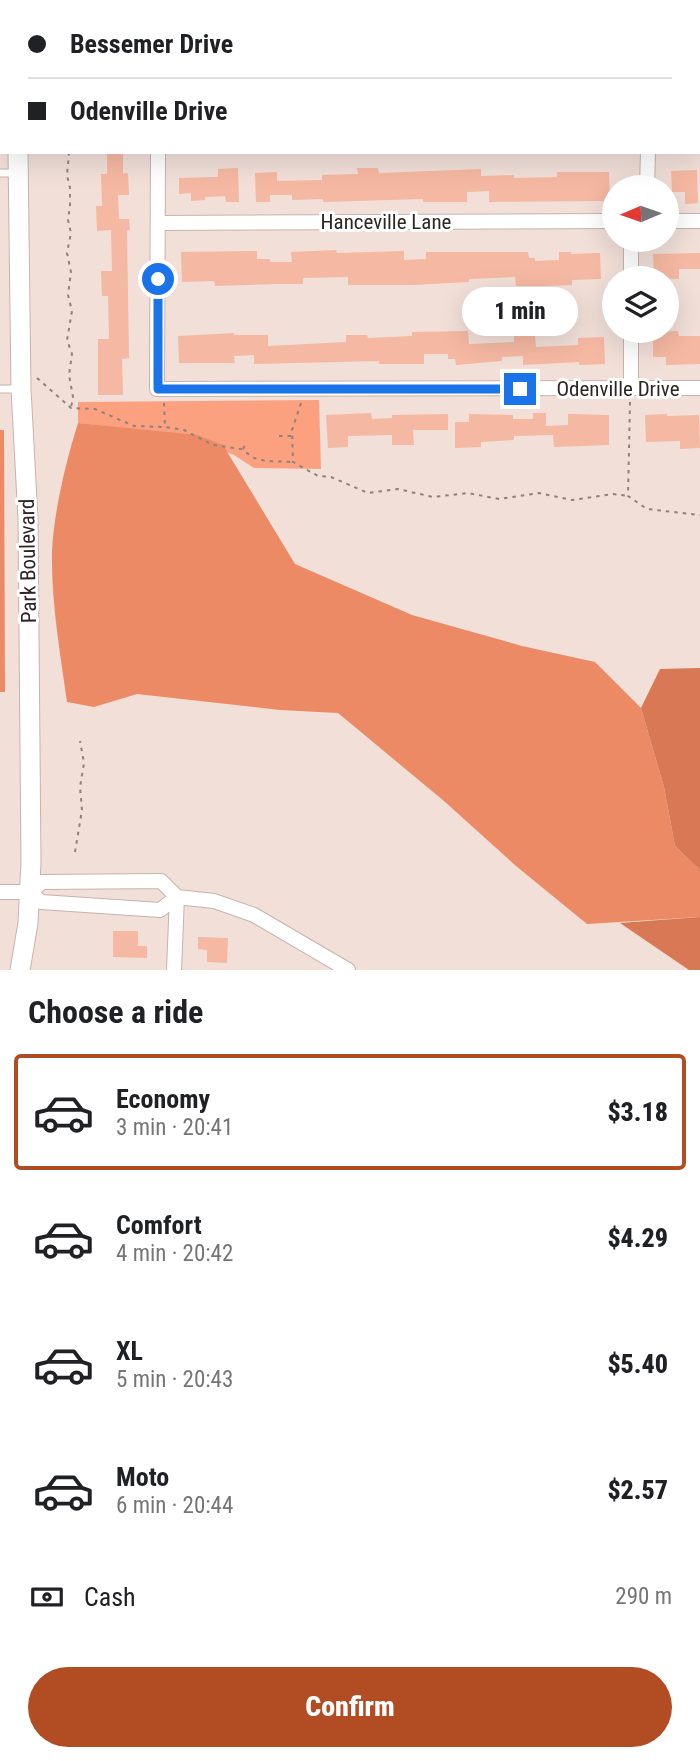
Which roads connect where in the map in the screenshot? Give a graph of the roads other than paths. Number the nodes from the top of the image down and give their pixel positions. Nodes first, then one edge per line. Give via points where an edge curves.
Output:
1 (17, 154) edge
2 (158, 154) edge
3 (648, 154) edge
4 (9, 173) edge
5 (647, 175) edge
6 (602, 221) edge
7 (679, 221) edge
8 (700, 221) edge
9 (158, 223) junction
10 (631, 343) edge
11 (26, 382) junction
12 (700, 388) edge
13 (0, 389) edge
14 (630, 394) junction
15 (0, 892) edge
16 (30, 892) junction
17 (177, 897) junction
18 (20, 970) edge
19 (173, 970) edge
20 (348, 970) edge

1 - 4 main road, Park Boulevard
2 - 9 street
3 - 5 street
4 - 11 main road, Park Boulevard
6 - 9 street, Hanceville Lane
7 - 8 street
9 - 14 street, Odenville Drive via 158,389
10 - 14 street
11 - 13 lane
11 - 16 main road, Park Boulevard
12 - 14 street, Odenville Drive
15 - 16 street
16 - 17 street via 41,902 160,910
16 - 17 street via 42,883 161,881
16 - 18 main road, Park Boulevard
17 - 19 street
17 - 20 street via 214,901 254,915

